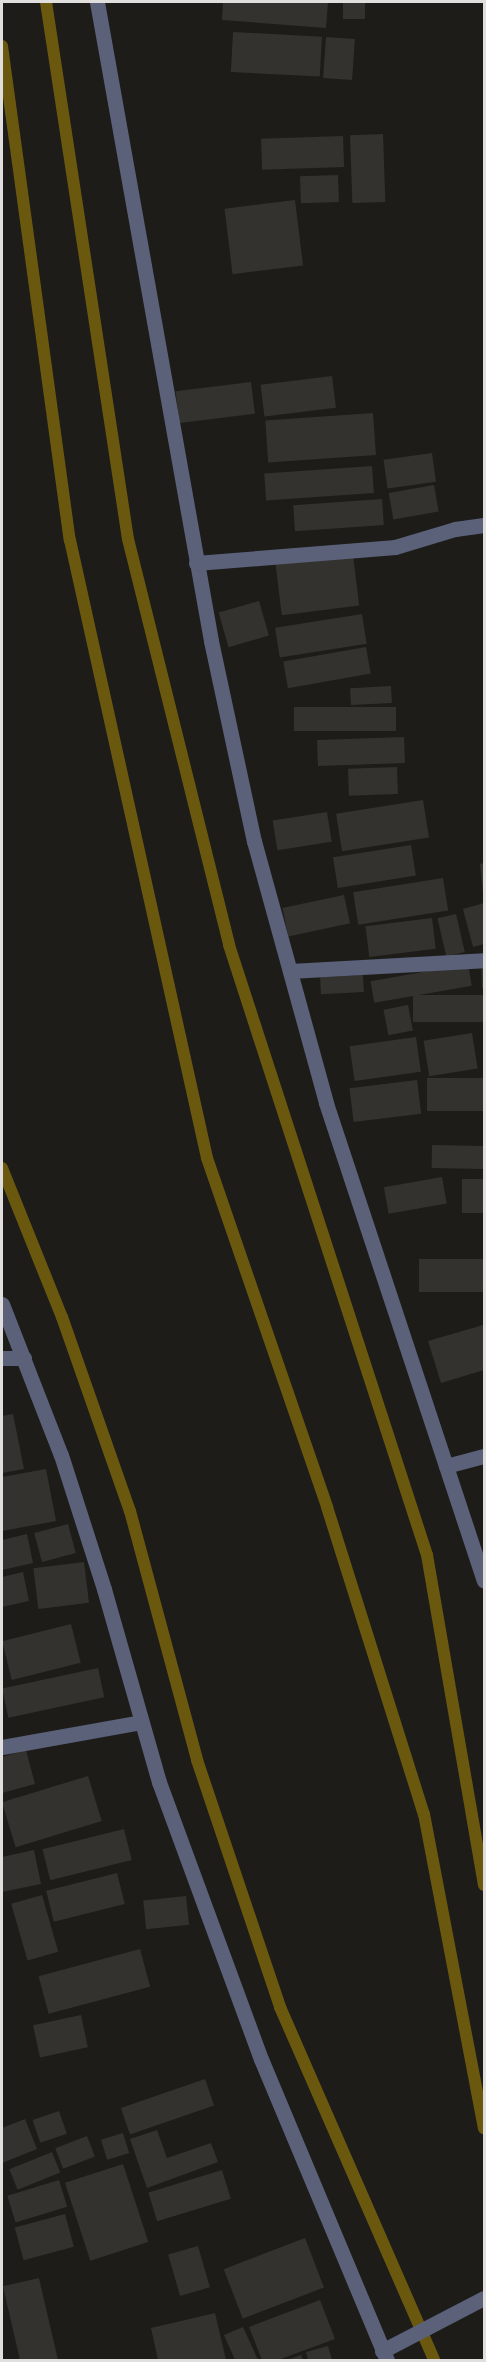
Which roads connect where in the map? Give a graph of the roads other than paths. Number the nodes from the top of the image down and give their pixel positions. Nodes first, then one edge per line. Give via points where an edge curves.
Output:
1 (97, 2) edge
2 (484, 525) edge
3 (196, 563) junction
4 (484, 960) edge
5 (290, 971) junction
6 (2, 1304) edge
7 (2, 1358) edge
8 (24, 1358) junction
9 (484, 1456) edge
10 (446, 1466) junction
11 (484, 1581) edge
12 (141, 1722) junction
13 (2, 1747) edge
14 (484, 2298) edge
15 (385, 2356) edge

1 - 3 street
2 - 3 street via 455,529 395,547
3 - 5 street via 255,841
4 - 5 street
5 - 10 street via 326,1102
6 - 8 street
7 - 8 street
8 - 12 street via 101,1578
9 - 10 street
10 - 11 street
12 - 13 street
12 - 15 street via 159,1782 261,2060
14 - 15 street via 407,2338

